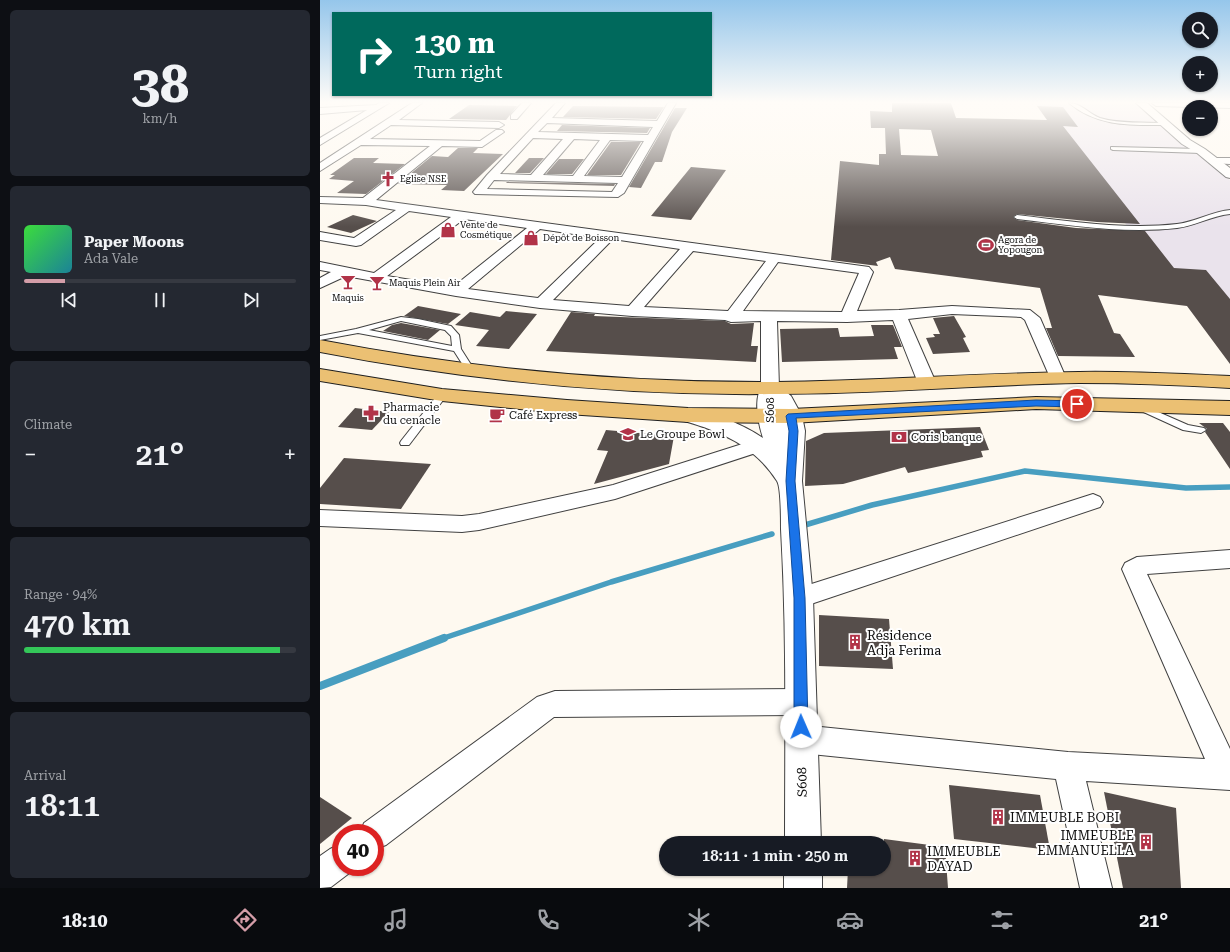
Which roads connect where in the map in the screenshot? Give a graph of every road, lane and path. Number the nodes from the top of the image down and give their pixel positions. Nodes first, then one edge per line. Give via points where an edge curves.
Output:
1 (356, 144) edge
2 (438, 144) edge
3 (521, 144) edge
4 (564, 144) edge
5 (602, 144) edge
6 (646, 144) edge
7 (1190, 144) edge
8 (1198, 144) edge
9 (1113, 148) dead end
10 (1201, 151) junction
11 (1214, 161) junction
12 (1230, 161) edge
13 (320, 168) edge
14 (1230, 174) edge
15 (491, 177) junction
16 (534, 178) junction
17 (576, 179) junction
18 (625, 180) junction
19 (320, 200) edge
20 (366, 202) junction
21 (406, 208) junction
22 (1230, 212) edge
23 (460, 216) junction
24 (1017, 217) dead end
25 (537, 226) junction
26 (610, 235) junction
27 (320, 236) edge
28 (689, 247) junction
29 (774, 258) junction
30 (320, 266) edge
31 (344, 271) junction
32 (377, 277) junction
33 (320, 284) edge
34 (456, 292) junction
35 (540, 304) junction
36 (632, 312) junction
37 (898, 315) junction
38 (731, 317) junction
39 (769, 317) junction
40 (847, 317) junction
41 (357, 331) junction
42 (320, 338) edge
43 (320, 346) edge
44 (457, 349) junction
45 (471, 371) junction
46 (320, 375) edge
47 (1058, 378) junction
48 (1204, 380) junction
49 (1230, 382) edge
50 (927, 383) junction
51 (770, 388) junction
52 (442, 395) junction
53 (1137, 405) junction
54 (1226, 407) edge
55 (688, 415) junction
56 (768, 415) junction
57 (791, 416) junction
58 (1201, 430) dead end
59 (405, 443) dead end
60 (758, 445) junction
61 (790, 481) junction
62 (1093, 502) dead end
63 (320, 518) edge
64 (1228, 562) edge
65 (799, 598) junction
66 (801, 702) junction
67 (801, 739) junction
68 (1068, 766) junction
69 (1228, 775) edge
70 (384, 827) edge
71 (803, 836) edge
72 (332, 867) edge
73 (320, 876) edge
74 (803, 876) edge
75 (803, 888) edge
76 (1096, 888) edge

1 - 13 street
2 - 20 street
3 - 15 street
4 - 16 street
5 - 17 street
6 - 18 street
7 - 10 street
8 - 10 street
9 - 10 lane
10 - 11 street
11 - 12 street
11 - 14 street
15 - 16 street
15 - 18 street via 479,192 614,195 620,192
16 - 17 street
17 - 18 street
19 - 20 street
20 - 21 street
21 - 23 street
21 - 27 street via 356,242
22 - 24 lane via 1163,227 1087,224
23 - 25 street
23 - 32 street
25 - 26 street
25 - 34 street
26 - 28 street
26 - 35 street
28 - 29 street
28 - 36 street
29 - 38 street
29 - 40 street via 866,271
30 - 31 street
31 - 32 street
31 - 33 street
32 - 34 street
34 - 35 street
35 - 36 street
36 - 38 street
37 - 40 street
37 - 47 street via 952,310 1025,313 1032,318
37 - 50 street
38 - 39 street
39 - 40 street
39 - 51 street
41 - 42 lane
41 - 44 lane
41 - 44 lane via 401,319 418,321 448,328 454,335
43 - 45 main road via 367,356
44 - 45 lane
45 - 51 main road via 590,382
46 - 52 main road
47 - 48 main road
47 - 50 main road
48 - 49 main road
48 - 54 main road
50 - 51 main road
51 - 56 street, S608
51 - 57 street, S608 via 784,401
52 - 55 main road
52 - 59 lane
53 - 54 main road
53 - 57 main road via 1036,403
53 - 58 lane via 1186,428
55 - 56 main road
55 - 60 street via 719,424
56 - 57 main road
56 - 61 street, S608 via 774,442
57 - 61 street, S608 via 794,431
60 - 61 street
60 - 63 street via 615,492 478,522 462,524
61 - 65 street, S608
62 - 65 street
64 - 69 street via 1137,566 1133,569
65 - 66 street, S608
66 - 67 street, S608
66 - 70 street via 546,706
67 - 68 street
67 - 71 street, S608
68 - 69 street
68 - 76 street
72 - 73 street
74 - 75 street

